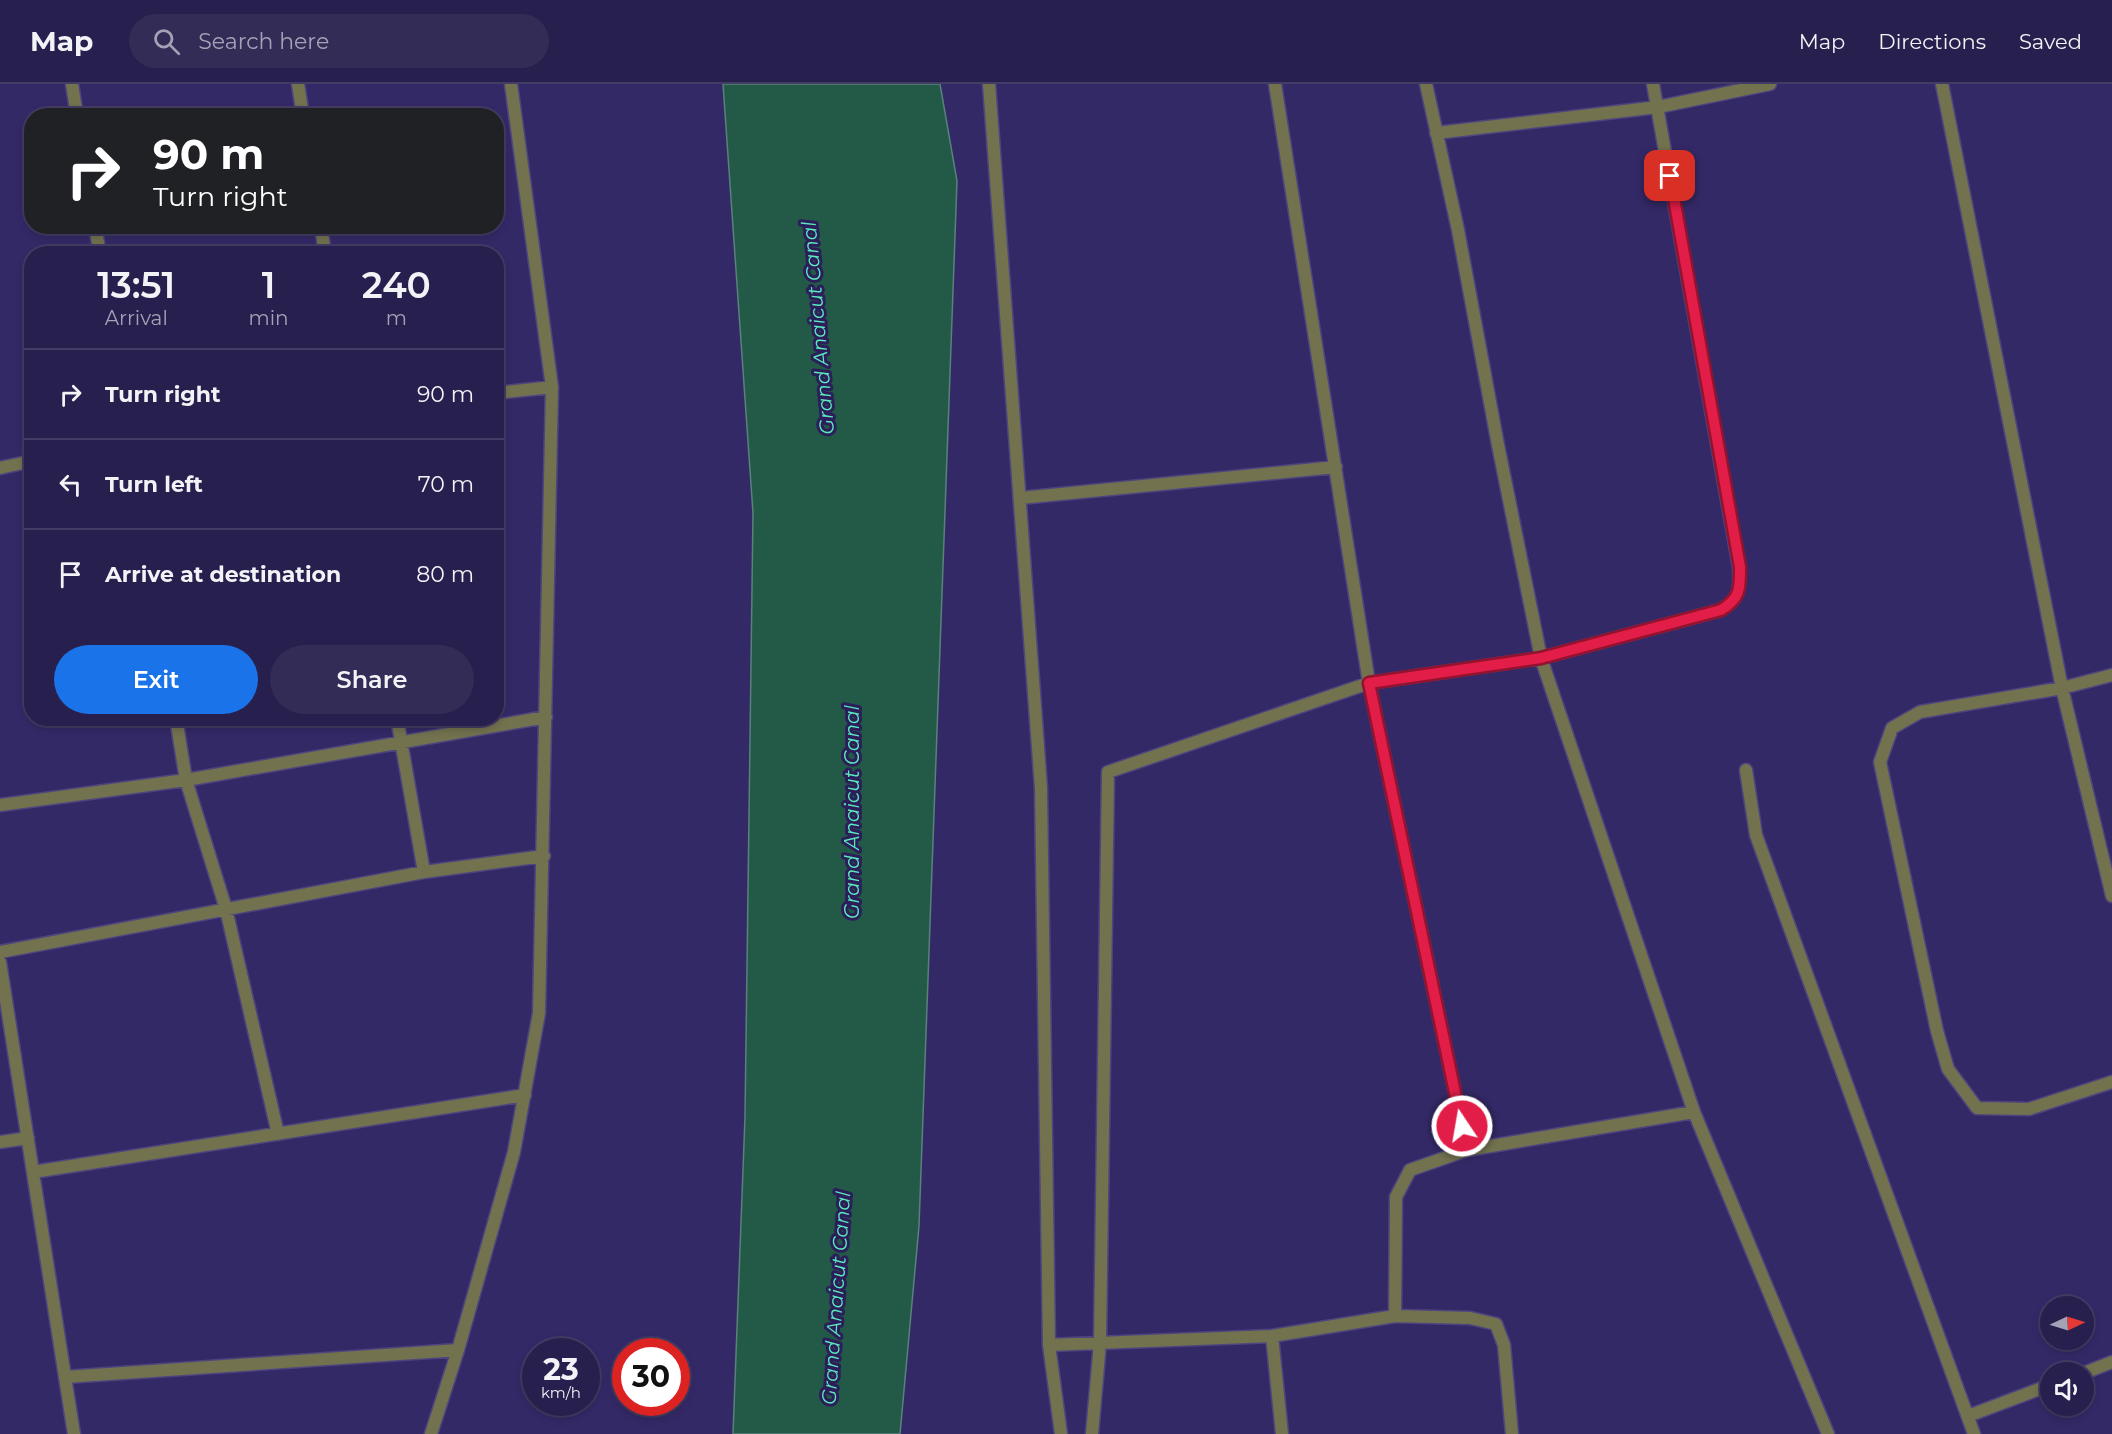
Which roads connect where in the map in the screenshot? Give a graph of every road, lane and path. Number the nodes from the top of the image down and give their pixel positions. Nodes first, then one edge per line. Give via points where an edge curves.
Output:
1 (72, 84) edge
2 (298, 84) edge
3 (511, 84) edge
4 (989, 84) edge
5 (1275, 84) edge
6 (1426, 84) edge
7 (1653, 84) edge
8 (1770, 84) edge
9 (1942, 84) edge
10 (1658, 107) junction
11 (76, 108) edge
12 (302, 108) edge
13 (1436, 133) junction
14 (552, 387) junction
15 (504, 392) edge
16 (24, 463) edge
17 (1336, 467) junction
18 (0, 468) edge
19 (1020, 498) junction
20 (1541, 658) junction
21 (2112, 675) edge
22 (1369, 683) junction
23 (2062, 688) junction
24 (546, 717) junction
25 (504, 725) edge
26 (177, 726) edge
27 (398, 726) edge
28 (496, 726) edge
29 (401, 743) junction
30 (1746, 770) dead end
31 (186, 780) junction
32 (0, 805) edge
33 (544, 856) junction
34 (424, 872) junction
35 (2112, 896) edge
36 (226, 909) junction
37 (0, 952) edge
38 (0, 962) edge
39 (2112, 1083) edge
40 (525, 1095) junction
41 (1694, 1112) junction
42 (278, 1134) junction
43 (28, 1138) junction
44 (0, 1142) edge
45 (1467, 1150) junction
46 (33, 1172) junction
47 (1395, 1316) junction
48 (1272, 1336) junction
49 (1100, 1343) junction
50 (1049, 1345) junction
51 (458, 1350) junction
52 (2112, 1362) edge
53 (2094, 1369) edge
54 (65, 1377) junction
55 (2040, 1389) edge
56 (1968, 1416) junction
57 (74, 1434) edge
58 (431, 1434) edge
59 (1061, 1434) edge
60 (1092, 1434) edge
61 (1282, 1434) edge
62 (1512, 1434) edge
63 (1828, 1434) edge
64 (1974, 1434) edge

1 - 11 street
2 - 12 street
3 - 14 street
4 - 19 street
5 - 17 street
6 - 13 street
7 - 10 street
8 - 10 street
9 - 23 street
10 - 13 street
10 - 20 street via 1740,567 1740,587 1733,603 1721,610
13 - 20 street
14 - 15 street
14 - 24 street
16 - 18 street
17 - 19 street
17 - 22 street
19 - 50 street via 1041,788
20 - 22 street
20 - 41 street
21 - 23 street
22 - 45 street
22 - 49 street via 1108,772
23 - 35 street
23 - 39 street via 1920,712 1892,728 1880,762 1948,1069 1977,1107 2029,1109
24 - 25 street
24 - 33 street
26 - 31 street
27 - 29 street
28 - 29 street
29 - 31 street
29 - 34 street
30 - 56 street via 1756,835
31 - 32 street
31 - 36 street
33 - 34 street
33 - 40 street via 539,1013
34 - 36 street
36 - 37 street
36 - 42 street
38 - 43 street
40 - 42 street
40 - 51 street via 514,1152
41 - 45 street
41 - 63 street
42 - 46 street
43 - 44 street
43 - 46 street
45 - 47 street via 1410,1170 1396,1197
46 - 54 street
47 - 48 street
47 - 62 street via 1470,1318 1496,1324 1504,1345
48 - 49 street
48 - 61 street
49 - 50 street
49 - 60 street
50 - 59 street
51 - 54 street
51 - 58 street
52 - 53 street
54 - 57 street
55 - 56 street
56 - 64 street

